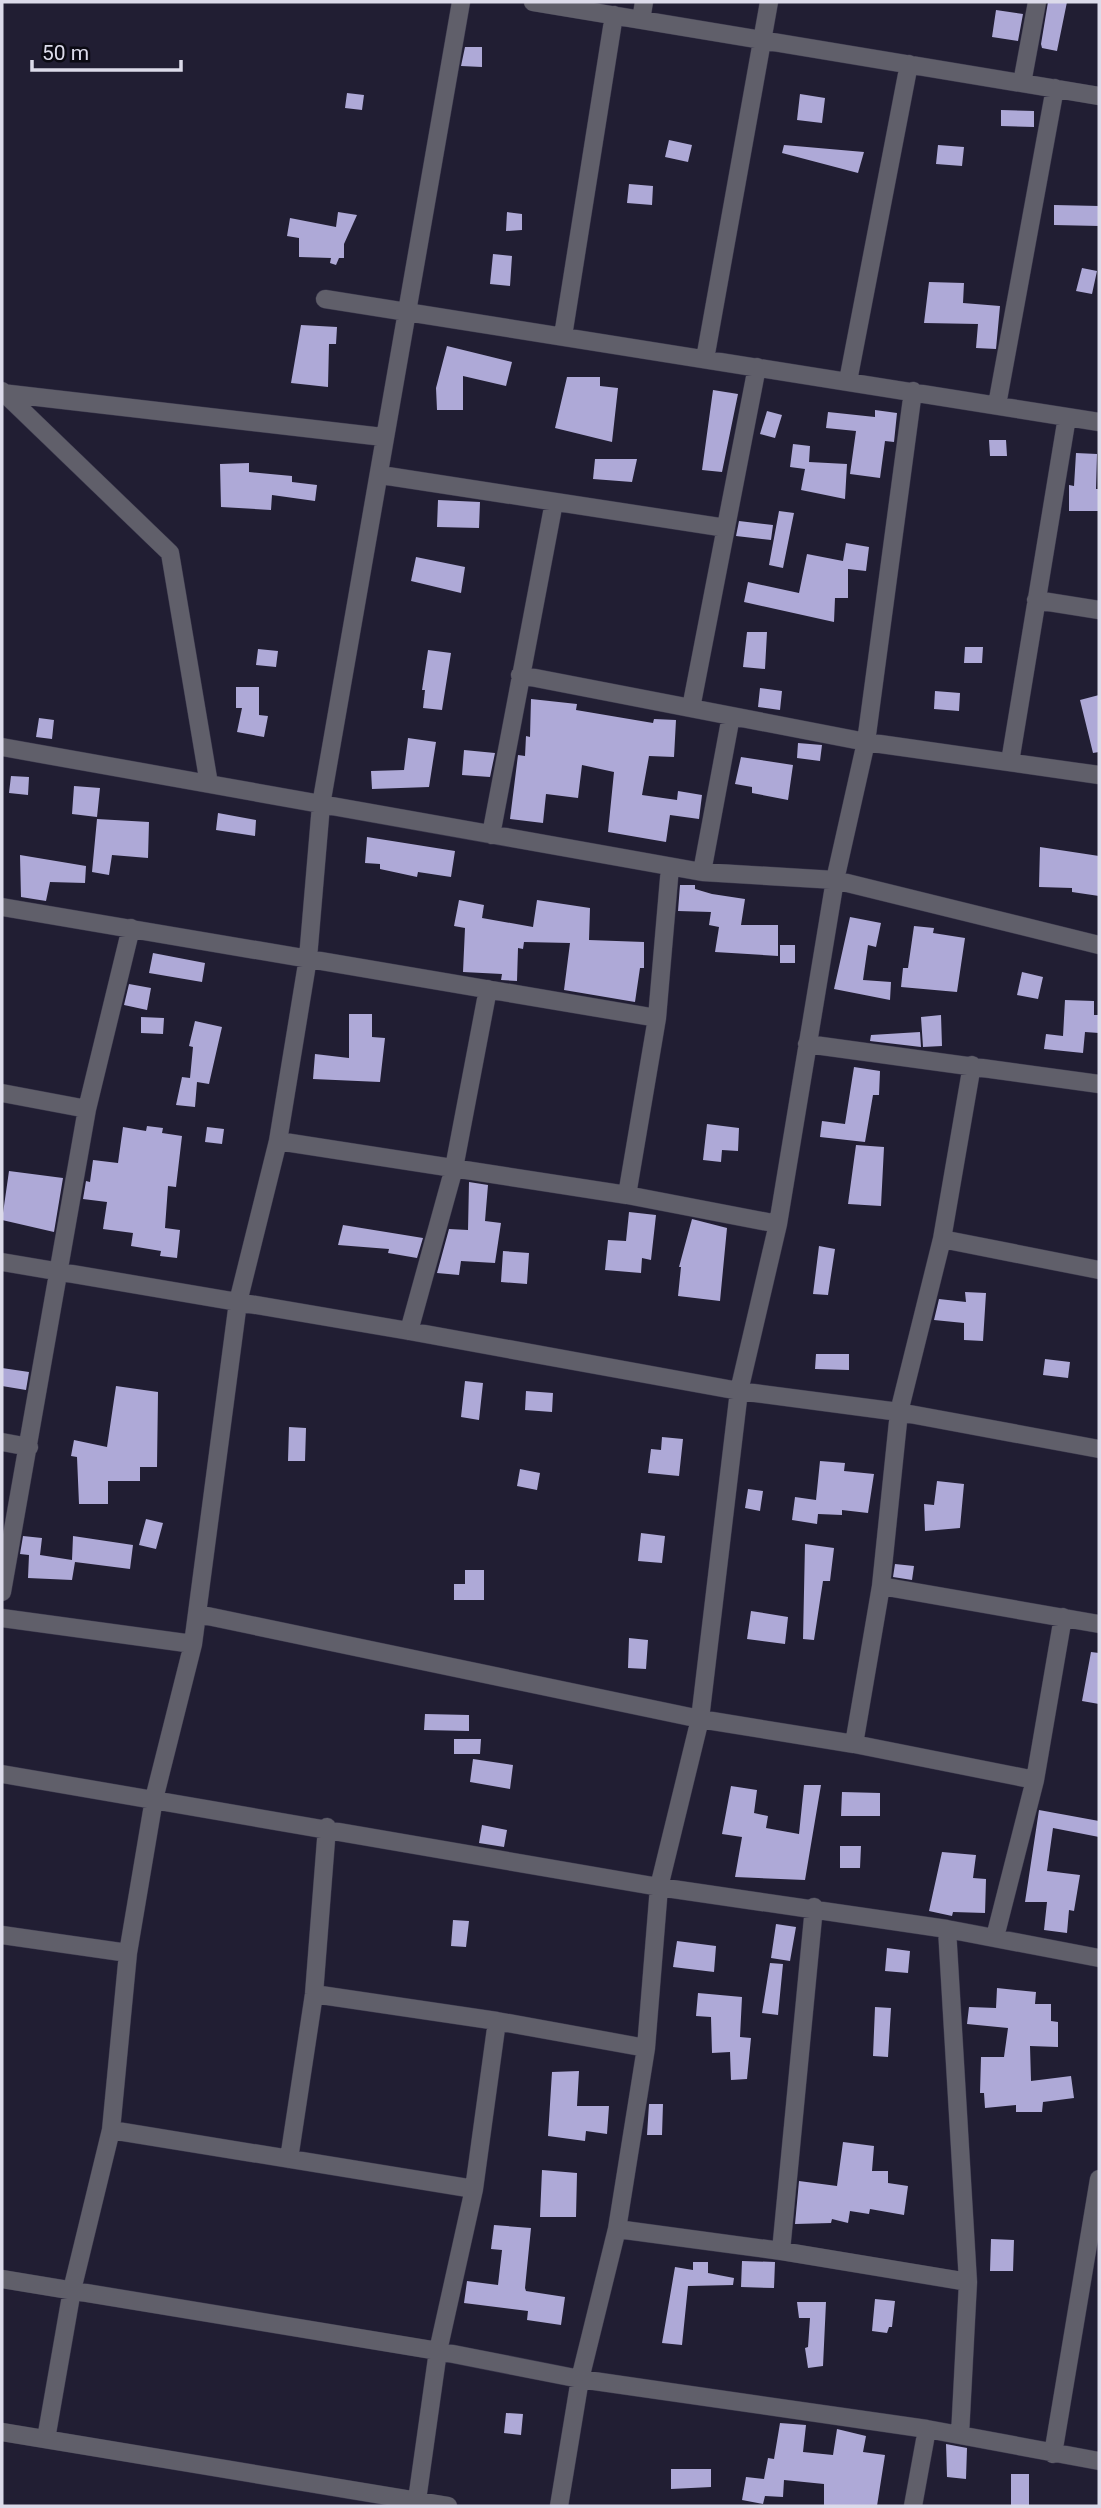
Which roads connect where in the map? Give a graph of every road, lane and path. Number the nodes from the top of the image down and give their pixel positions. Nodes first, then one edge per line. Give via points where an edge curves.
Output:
1 (461, 2) edge
2 (533, 2) edge
3 (769, 2) edge
4 (1037, 2) edge
5 (643, 11) edge
6 (614, 15) junction
7 (763, 40) junction
8 (909, 64) junction
9 (1022, 83) junction
10 (1055, 88) junction
11 (1099, 96) edge
12 (325, 299) dead end
13 (408, 312) junction
14 (563, 336) junction
15 (705, 359) junction
16 (757, 367) junction
17 (848, 381) junction
18 (913, 391) junction
19 (2, 393) edge
20 (997, 405) junction
21 (1068, 417) junction
22 (1099, 422) edge
23 (383, 437) junction
24 (381, 475) junction
25 (554, 502) junction
26 (726, 528) junction
27 (1036, 600) junction
28 (1099, 610) edge
29 (520, 676) junction
30 (691, 708) junction
31 (731, 716) junction
32 (866, 742) junction
33 (2, 747) edge
34 (1010, 762) junction
35 (1099, 775) edge
36 (209, 784) junction
37 (321, 804) junction
38 (491, 835) junction
39 (670, 867) junction
40 (702, 872) junction
41 (835, 880) junction
42 (2, 907) edge
43 (131, 928) junction
44 (1099, 945) edge
45 (308, 958) junction
46 (488, 989) junction
47 (657, 1017) junction
48 (807, 1044) junction
49 (972, 1065) junction
50 (1099, 1083) edge
51 (2, 1093) edge
52 (87, 1109) junction
53 (278, 1141) junction
54 (454, 1168) junction
55 (627, 1195) junction
56 (778, 1224) junction
57 (942, 1239) junction
58 (2, 1262) edge
59 (1099, 1270) edge
60 (57, 1272) junction
61 (238, 1302) junction
62 (409, 1331) junction
63 (739, 1391) junction
64 (899, 1412) junction
65 (2, 1442) edge
66 (29, 1447) junction
67 (1099, 1449) edge
68 (881, 1586) junction
69 (2, 1592) edge
70 (198, 1614) junction
71 (1063, 1617) junction
72 (2, 1618) edge
73 (1099, 1624) edge
74 (193, 1644) junction
75 (700, 1719) junction
76 (854, 1744) junction
77 (2, 1774) edge
78 (1035, 1780) junction
79 (154, 1799) junction
80 (327, 1827) junction
81 (659, 1887) junction
82 (814, 1908) junction
83 (947, 1929) junction
84 (2, 1935) edge
85 (995, 1937) junction
86 (128, 1953) junction
87 (1099, 1958) edge
88 (314, 1994) junction
89 (497, 2021) junction
90 (646, 2048) junction
91 (111, 2130) junction
92 (289, 2159) junction
93 (1099, 2179) edge
94 (474, 2189) junction
95 (617, 2229) junction
96 (781, 2251) junction
97 (2, 2279) edge
98 (968, 2282) junction
99 (72, 2290) junction
100 (438, 2351) junction
101 (580, 2379) junction
102 (927, 2429) junction
103 (2, 2432) edge
104 (960, 2435) junction
105 (46, 2439) junction
106 (1053, 2455) junction
107 (1099, 2461) edge
108 (417, 2500) junction
109 (391, 2501) edge
110 (448, 2506) edge
111 (559, 2506) edge
112 (914, 2506) edge

1 - 13 street
2 - 6 street
3 - 7 street
4 - 9 street
5 - 6 street
5 - 7 street
6 - 14 street
7 - 8 street
7 - 15 street
8 - 9 street
8 - 17 street
9 - 10 street
10 - 11 street
10 - 20 street
12 - 13 street
13 - 14 street
13 - 23 street
14 - 15 street
15 - 16 street
16 - 17 street
16 - 26 street
17 - 18 street
18 - 20 street
18 - 32 street
19 - 23 street
19 - 36 street via 170,552
20 - 21 street
21 - 22 street
21 - 27 street
23 - 24 street
24 - 25 street
24 - 37 street
25 - 26 street
25 - 29 street
26 - 30 street
27 - 28 street
27 - 34 street
29 - 30 street
29 - 38 street
30 - 31 street
31 - 32 street
31 - 40 street
32 - 34 street
32 - 41 street
33 - 36 street
34 - 35 street
36 - 37 street
37 - 38 street
37 - 45 street
38 - 39 street
39 - 40 street
39 - 47 street
40 - 41 street
41 - 44 street
41 - 48 street
42 - 43 street
43 - 45 street
43 - 52 street
45 - 46 street
45 - 53 street
46 - 47 street
46 - 54 street
47 - 55 street
48 - 49 street
48 - 56 street
49 - 50 street
49 - 57 street
51 - 52 street
52 - 60 street
53 - 54 street
53 - 61 street
54 - 55 street
54 - 62 street
55 - 56 street
56 - 63 street
57 - 59 street
57 - 64 street
58 - 60 street
60 - 61 street
60 - 66 street
61 - 62 street
61 - 70 street
62 - 63 street
63 - 64 street
63 - 75 street
64 - 67 street
64 - 68 street
65 - 66 street
66 - 69 street
68 - 71 street
68 - 76 street
70 - 74 street
70 - 75 street
71 - 73 street
71 - 78 street
72 - 74 street
74 - 79 street
75 - 76 street
75 - 81 street
76 - 78 street
77 - 79 street
78 - 85 street
79 - 80 street
79 - 86 street
80 - 81 street
80 - 88 street
81 - 82 street
81 - 90 street
82 - 83 street
82 - 96 street
83 - 85 street
83 - 98 street
84 - 86 street
85 - 87 street
86 - 91 street
88 - 89 street
88 - 92 street
89 - 90 street
89 - 94 street
90 - 95 street
91 - 92 street
91 - 99 street
92 - 94 street
93 - 106 street
94 - 100 street
95 - 96 street
95 - 101 street
96 - 98 street
97 - 99 street
98 - 104 street
99 - 100 street
99 - 105 street
100 - 101 street
100 - 108 street
101 - 102 street
101 - 111 street
102 - 104 street
102 - 112 street
103 - 105 street
104 - 106 street
105 - 109 street
106 - 107 street
108 - 109 street
108 - 110 street

